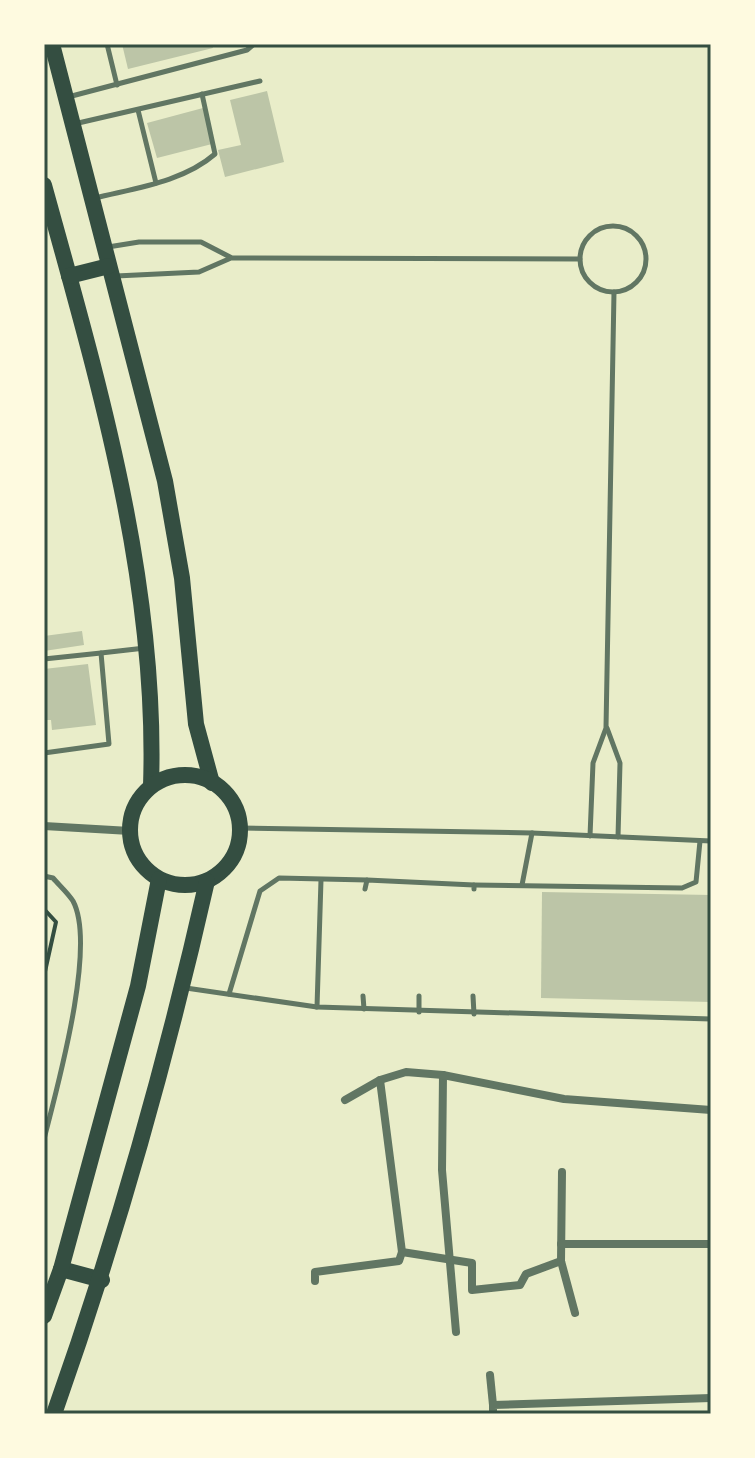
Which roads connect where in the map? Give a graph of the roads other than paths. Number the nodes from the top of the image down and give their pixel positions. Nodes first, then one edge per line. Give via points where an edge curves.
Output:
1 (52, 44) edge
2 (107, 44) edge
3 (254, 44) edge
4 (260, 81) dead end
5 (117, 85) junction
6 (202, 94) junction
7 (66, 98) junction
8 (138, 110) junction
9 (73, 125) junction
10 (156, 183) junction
11 (44, 185) edge
12 (92, 198) junction
13 (104, 247) junction
14 (231, 258) junction
15 (580, 259) junction
16 (111, 271) junction
17 (69, 276) junction
18 (614, 292) junction
19 (146, 648) junction
20 (101, 653) junction
21 (44, 659) edge
22 (606, 728) junction
23 (44, 753) edge
24 (212, 783) junction
25 (151, 786) junction
26 (44, 826) edge
27 (240, 828) junction
28 (130, 831) junction
29 (532, 833) junction
30 (590, 836) junction
31 (618, 837) junction
32 (700, 841) junction
33 (711, 841) edge
34 (44, 876) edge
35 (159, 879) junction
36 (321, 880) junction
37 (367, 880) junction
38 (207, 881) junction
39 (522, 885) junction
40 (365, 889) dead end
41 (183, 987) junction
42 (229, 994) junction
43 (363, 996) dead end
44 (419, 996) dead end
45 (473, 996) dead end
46 (317, 1007) junction
47 (364, 1009) junction
48 (419, 1012) junction
49 (474, 1014) junction
50 (711, 1019) edge
51 (443, 1075) junction
52 (380, 1080) junction
53 (345, 1100) dead end
54 (711, 1110) edge
55 (44, 1139) edge
56 (562, 1172) dead end
57 (561, 1244) junction
58 (711, 1244) edge
59 (402, 1252) junction
60 (449, 1260) junction
61 (561, 1261) junction
62 (61, 1269) junction
63 (102, 1280) junction
64 (315, 1281) dead end
65 (575, 1313) dead end
66 (44, 1316) edge
67 (456, 1332) dead end
68 (490, 1375) dead end
69 (711, 1398) edge
70 (493, 1410) edge
71 (54, 1414) edge

1 - 7 main road
2 - 5 lane
3 - 5 lane
4 - 6 lane
5 - 7 lane
6 - 8 lane
6 - 10 lane via 215,154
7 - 9 main road
8 - 9 lane
8 - 10 lane
9 - 12 main road
10 - 12 lane
11 - 17 main road
12 - 13 main road
13 - 14 lane via 201,242
13 - 16 main road
14 - 15 lane
14 - 16 lane via 199,272
15 - 18 lane via 585,276 597,288
15 - 18 lane via 585,241 600,228 619,226 637,235 646,252 644,271 632,287
16 - 17 main road
16 - 24 main road via 165,481 182,578 196,724
17 - 19 main road via 122,491
18 - 22 lane
19 - 20 lane
19 - 25 main road via 154,720
20 - 21 lane
20 - 23 lane via 109,744
22 - 30 lane via 593,763
22 - 31 lane via 620,763
24 - 25 main road via 182,775
24 - 27 main road via 232,802
25 - 28 main road via 136,807
26 - 28 street
27 - 29 lane
27 - 38 main road via 231,860
28 - 35 main road via 138,859
29 - 30 lane
29 - 39 lane
30 - 31 lane
31 - 32 lane
32 - 33 lane
32 - 39 lane via 691,886
34 - 55 lane via 53,878 73,902 80,927 73,1026
35 - 38 main road via 183,886
35 - 62 main road via 138,986
36 - 37 lane
36 - 42 lane via 279,878 260,891
36 - 46 lane
37 - 39 lane
37 - 40 lane
38 - 41 main road
41 - 42 lane
41 - 63 main road
42 - 46 lane
43 - 47 lane
44 - 48 lane
45 - 49 lane
46 - 47 lane
47 - 48 lane
48 - 49 lane
49 - 50 lane
51 - 52 street via 406,1072
51 - 54 street via 564,1099
51 - 60 street via 442,1170
52 - 53 street
52 - 59 street
56 - 57 street
57 - 58 street
57 - 61 street
59 - 60 street
59 - 64 street via 399,1261 315,1272
60 - 61 street via 472,1263 472,1290 487,1291 520,1285 526,1274
60 - 67 street
61 - 65 street
62 - 63 main road
62 - 66 main road
63 - 71 main road
68 - 70 street
69 - 70 street

